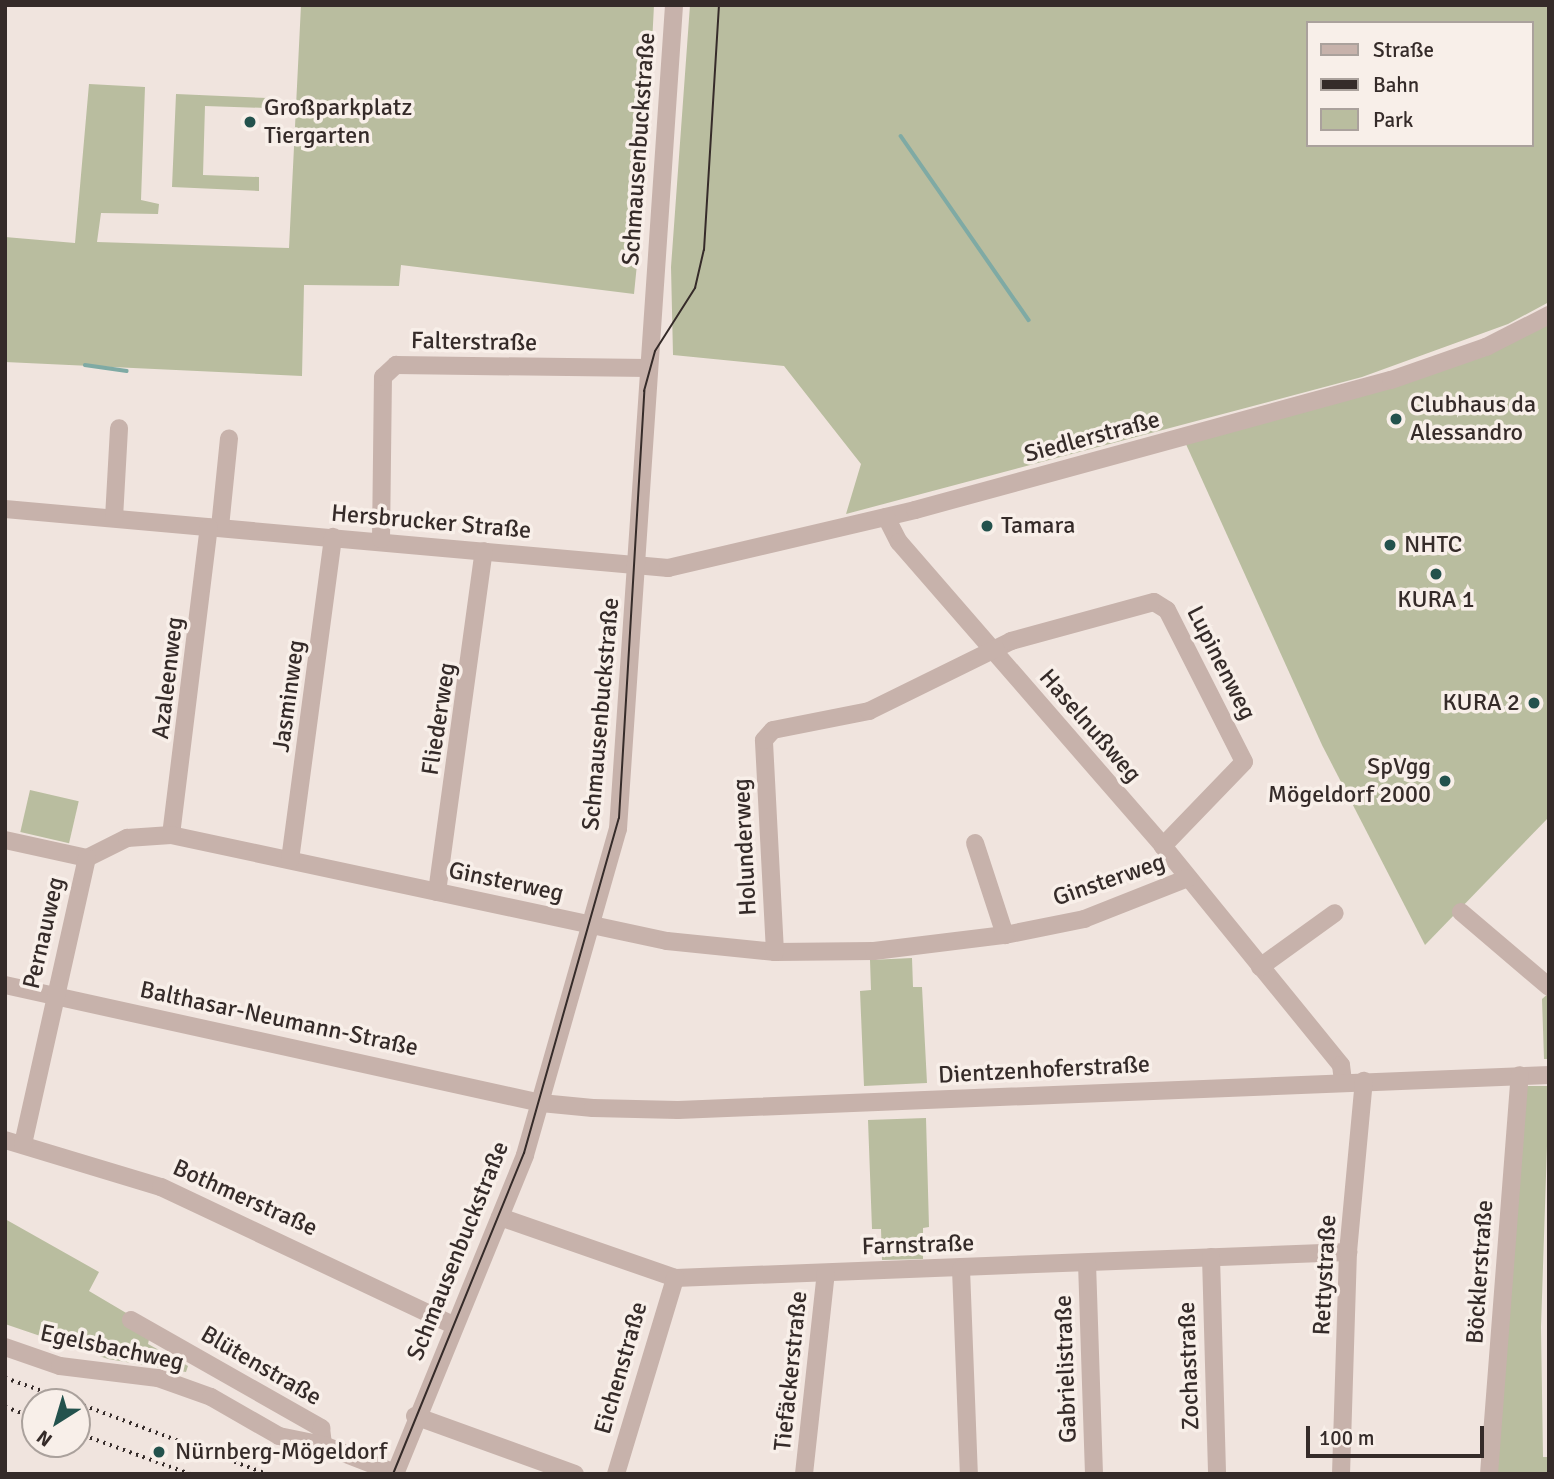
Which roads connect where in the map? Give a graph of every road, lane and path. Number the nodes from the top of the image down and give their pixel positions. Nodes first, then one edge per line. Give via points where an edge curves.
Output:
1 (674, 5) edge
2 (1549, 315) edge
3 (648, 368) junction
4 (119, 429) dead end
5 (229, 438) dead end
6 (5, 509) edge
7 (886, 517) junction
8 (114, 518) junction
9 (215, 527) junction
10 (332, 537) junction
11 (382, 539) junction
12 (484, 551) junction
13 (637, 566) junction
14 (991, 650) junction
15 (171, 835) junction
16 (5, 840) edge
17 (975, 843) dead end
18 (1163, 846) junction
19 (87, 858) junction
20 (290, 860) junction
21 (1188, 878) junction
22 (437, 892) junction
23 (1461, 912) dead end
24 (1335, 913) dead end
25 (593, 924) junction
26 (1005, 936) junction
27 (775, 952) junction
28 (1260, 967) junction
29 (5, 985) edge
30 (1549, 987) edge
31 (54, 995) junction
32 (1520, 1074) junction
33 (1549, 1075) edge
34 (1364, 1081) junction
35 (1343, 1082) junction
36 (541, 1102) junction
37 (5, 1140) edge
38 (23, 1144) junction
39 (500, 1217) junction
40 (1348, 1252) junction
41 (1211, 1257) junction
42 (1087, 1263) junction
43 (961, 1269) junction
44 (826, 1273) junction
45 (676, 1278) junction
46 (131, 1320) dead end
47 (454, 1326) junction
48 (5, 1348) edge
49 (415, 1416) junction
50 (323, 1445) junction
51 (395, 1473) edge
52 (575, 1474) edge
53 (616, 1474) edge
54 (804, 1474) edge
55 (970, 1474) edge
56 (1094, 1474) edge
57 (1217, 1474) edge
58 (1341, 1474) edge
59 (1489, 1474) edge

1 - 3 street, Schmausenbuckstraße
2 - 7 street, Siedlerstraße via 1486,347 1391,380
3 - 11 street, Falterstraße via 396,365 383,377
3 - 13 street, Schmausenbuckstraße
4 - 8 street
5 - 9 street
6 - 8 street, Hersbrucker Straße
7 - 13 street, Siedlerstraße via 701,563
7 - 14 street, Haselnußweg
8 - 9 street, Hersbrucker Straße
9 - 10 street, Hersbrucker Straße
9 - 15 street, Azaleenweg
10 - 11 street, Hersbrucker Straße
10 - 20 street, Jasminweg
11 - 12 street, Hersbrucker Straße
12 - 13 street, Hersbrucker Straße
12 - 22 street, Fliederweg
13 - 25 street, Schmausenbuckstraße via 621,808
14 - 18 street, Haselnußweg
14 - 18 street, Lupinenweg via 1154,602 1167,610 1244,762
14 - 27 street, Holunderweg via 908,696 833,720 773,730 764,740
15 - 19 street, Ginsterweg via 127,838
15 - 20 street, Ginsterweg
16 - 19 street
17 - 26 street
18 - 21 street, Haselnußweg
19 - 31 street, Pernauweg
20 - 22 street, Ginsterweg
21 - 26 street, Ginsterweg via 1084,919
21 - 28 street, Haselnußweg
22 - 25 street, Ginsterweg
23 - 30 street
24 - 28 street
25 - 27 street, Ginsterweg via 687,944
25 - 36 street, Schmausenbuckstraße
26 - 27 street, Ginsterweg via 874,951
28 - 35 street, Haselnußweg via 1341,1065
29 - 31 street, Balthasar-Neumann-Straße
31 - 36 street, Balthasar-Neumann-Straße
31 - 38 street, Pernauweg
32 - 33 street, Dientzenhoferstraße
32 - 34 street, Dientzenhoferstraße
32 - 59 street, Böcklerstraße
34 - 35 street, Dientzenhoferstraße
34 - 40 street, Rettystraße
35 - 36 street, Dientzenhoferstraße via 678,1110
36 - 39 street, Schmausenbuckstraße
37 - 38 street, Bothmerstraße
38 - 47 street, Bothmerstraße via 161,1187
39 - 45 street, Farnstraße
39 - 47 street, Schmausenbuckstraße
40 - 41 street, Farnstraße
40 - 58 street, Rettystraße
41 - 42 street, Farnstraße
41 - 57 street, Zochastraße
42 - 43 street, Farnstraße
42 - 56 street, Gabrielistraße
43 - 44 street, Farnstraße
43 - 55 street
44 - 45 street, Farnstraße
44 - 54 street, Tiefäckerstraße
45 - 53 street, Eichenstraße
46 - 50 street, Blütenstraße via 321,1428
47 - 49 street, Schmausenbuckstraße
48 - 50 street, Egelsbachweg via 60,1366 159,1378 211,1396 279,1436
49 - 51 street, Schmausenbuckstraße
49 - 52 street
50 - 51 street, Blütenstraße

